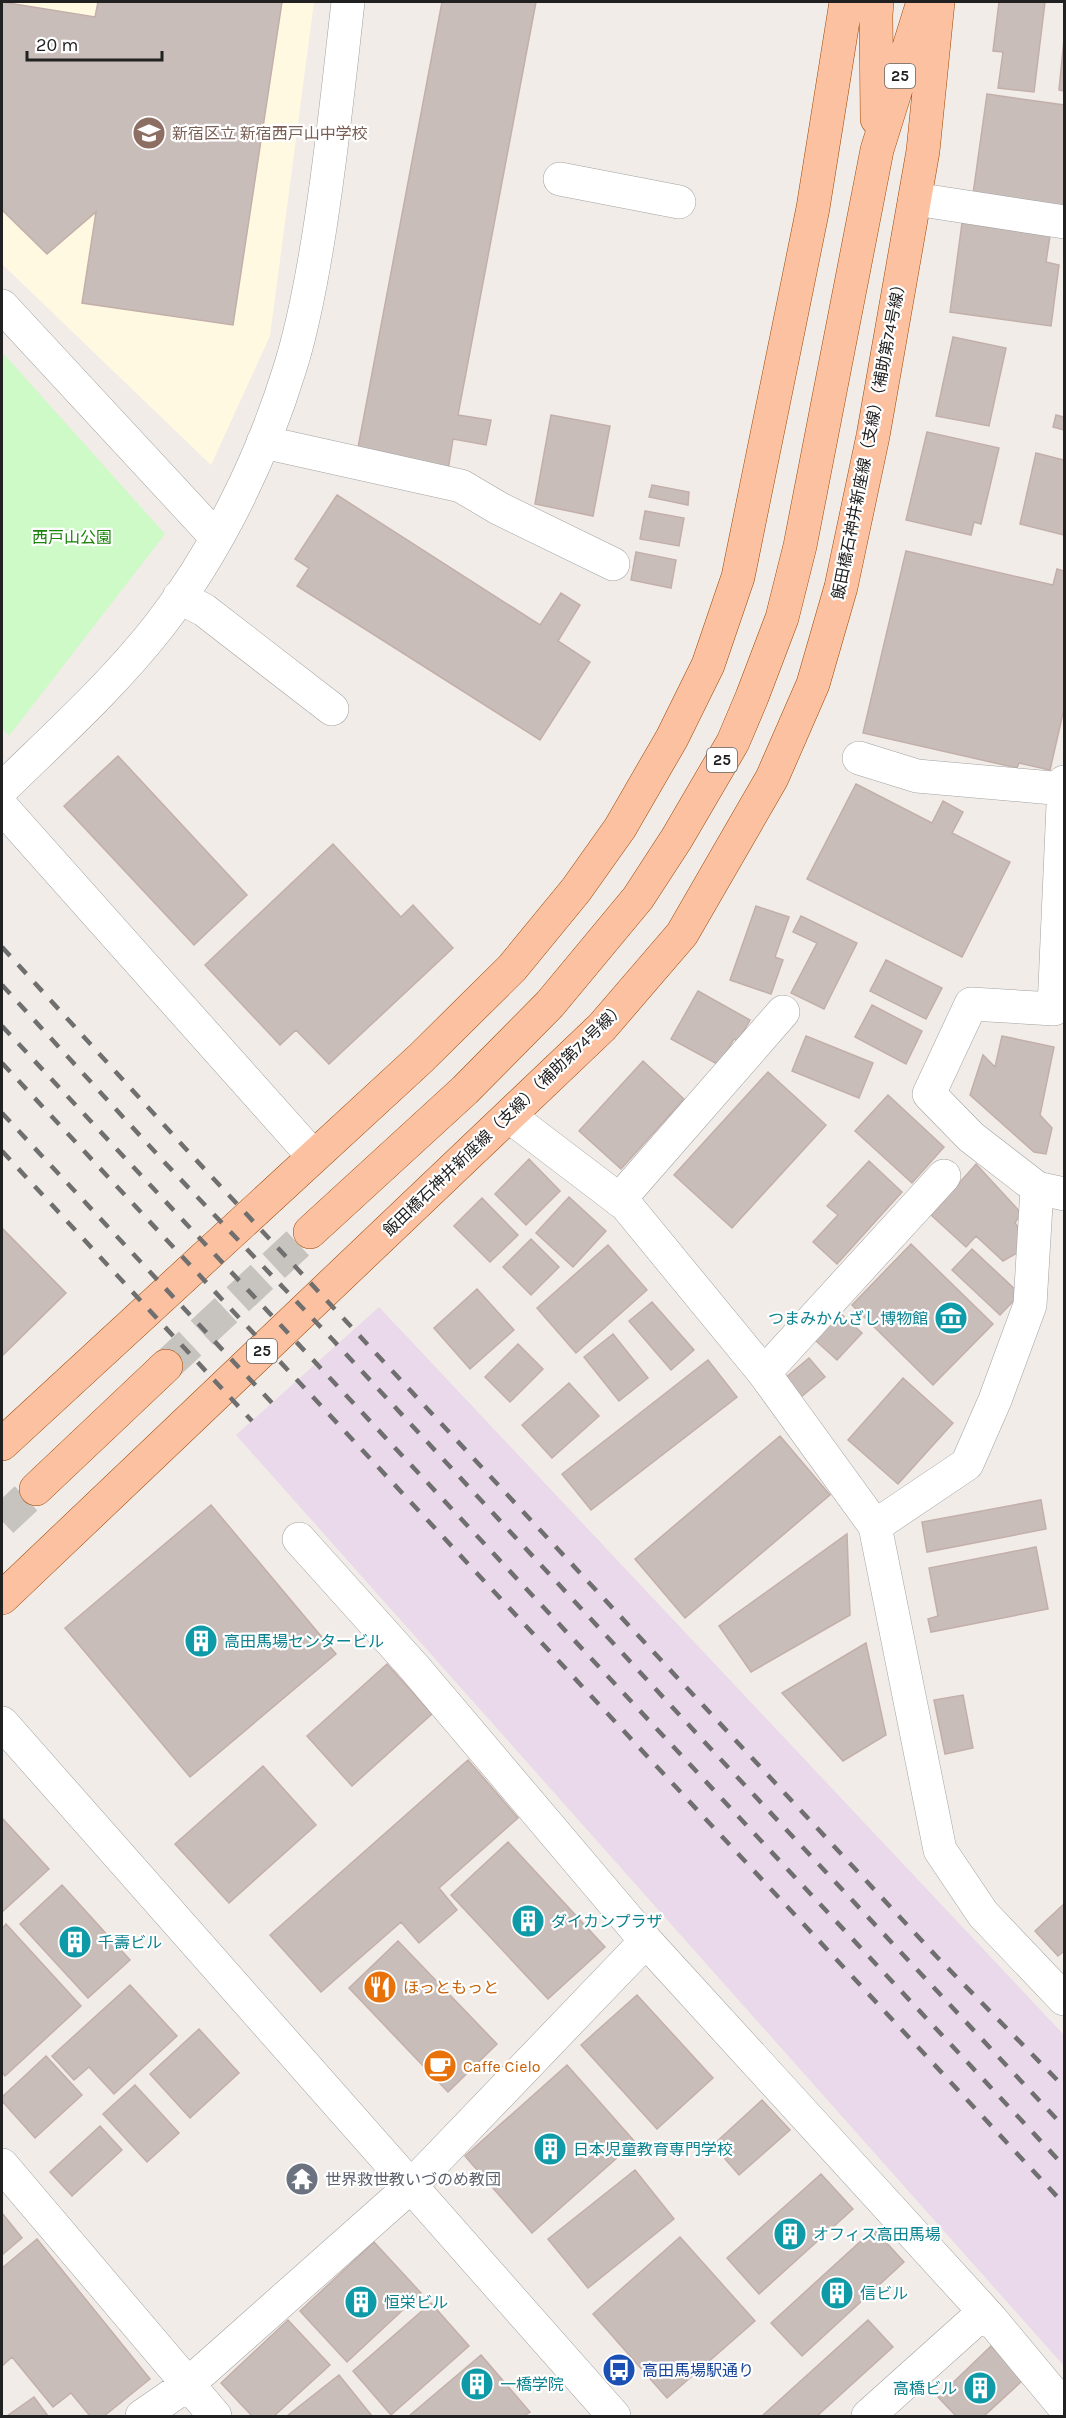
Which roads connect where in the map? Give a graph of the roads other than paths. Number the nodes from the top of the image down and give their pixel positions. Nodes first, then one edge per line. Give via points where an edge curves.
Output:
1 (348, 2) edge
2 (846, 2) edge
3 (878, 2) edge
4 (923, 2) edge
5 (938, 2) edge
6 (878, 150) junction
7 (560, 179) dead end
8 (915, 199) junction
9 (679, 202) dead end
10 (1065, 222) edge
11 (2, 306) edge
12 (263, 442) junction
13 (216, 537) junction
14 (613, 564) dead end
15 (179, 597) junction
16 (332, 709) dead end
17 (859, 758) dead end
18 (1064, 787) edge
19 (2, 789) edge
20 (2, 807) edge
21 (783, 1012) dead end
22 (509, 1116) junction
23 (313, 1156) junction
24 (944, 1176) dead end
25 (1051, 1191) edge
26 (619, 1200) junction
27 (310, 1232) tunnel mouth
28 (166, 1366) tunnel mouth
29 (764, 1373) junction
30 (2, 1444) edge
31 (36, 1489) tunnel mouth
32 (875, 1526) junction
33 (299, 1539) dead end
34 (2, 1598) edge
35 (2, 1723) edge
36 (646, 1941) junction
37 (1065, 1999) edge
38 (2, 2165) edge
39 (410, 2187) junction
40 (984, 2312) junction
41 (187, 2385) junction
42 (1065, 2407) edge
43 (142, 2416) edge
44 (215, 2416) edge
45 (614, 2416) edge
46 (867, 2416) edge

1 - 12 street via 328,177 311,281 291,368
2 - 23 main road via 813,208 738,577 708,665 626,818 576,890 512,968
3 - 6 main road, 25
4 - 6 main road, 25
5 - 8 main road, 飯田橋石神井新座線（支線）（補助第74号線） / 25
6 - 27 main road, 25 via 800,546 782,618 733,742 638,898 550,1004 465,1090
7 - 9 street
8 - 10 street
8 - 22 main road, 飯田橋石神井新座線（支線）（補助第74号線） / 25 via 873,436 841,588 813,684 792,733 772,778 682,934 602,1028
11 - 13 street
12 - 13 street
12 - 14 street via 461,486
13 - 15 street
15 - 16 street via 204,610
15 - 19 street via 97,698
17 - 18 street via 916,776
18 - 25 street via 1054,1009 971,1005 929,1094 970,1137
20 - 23 street
21 - 26 street
22 - 26 street
22 - 34 main road, 飯田橋石神井新座線（支線）（補助第74号線） / 25
23 - 30 main road
24 - 29 street
25 - 32 street via 1030,1305 967,1464
26 - 29 street
28 - 31 main road
29 - 32 street
32 - 37 street via 940,1850 982,1914
33 - 36 street via 414,1667
35 - 39 street
36 - 39 street
36 - 40 street
38 - 41 street
39 - 41 street
39 - 45 street
40 - 42 street
40 - 46 street
41 - 43 street
41 - 44 street

